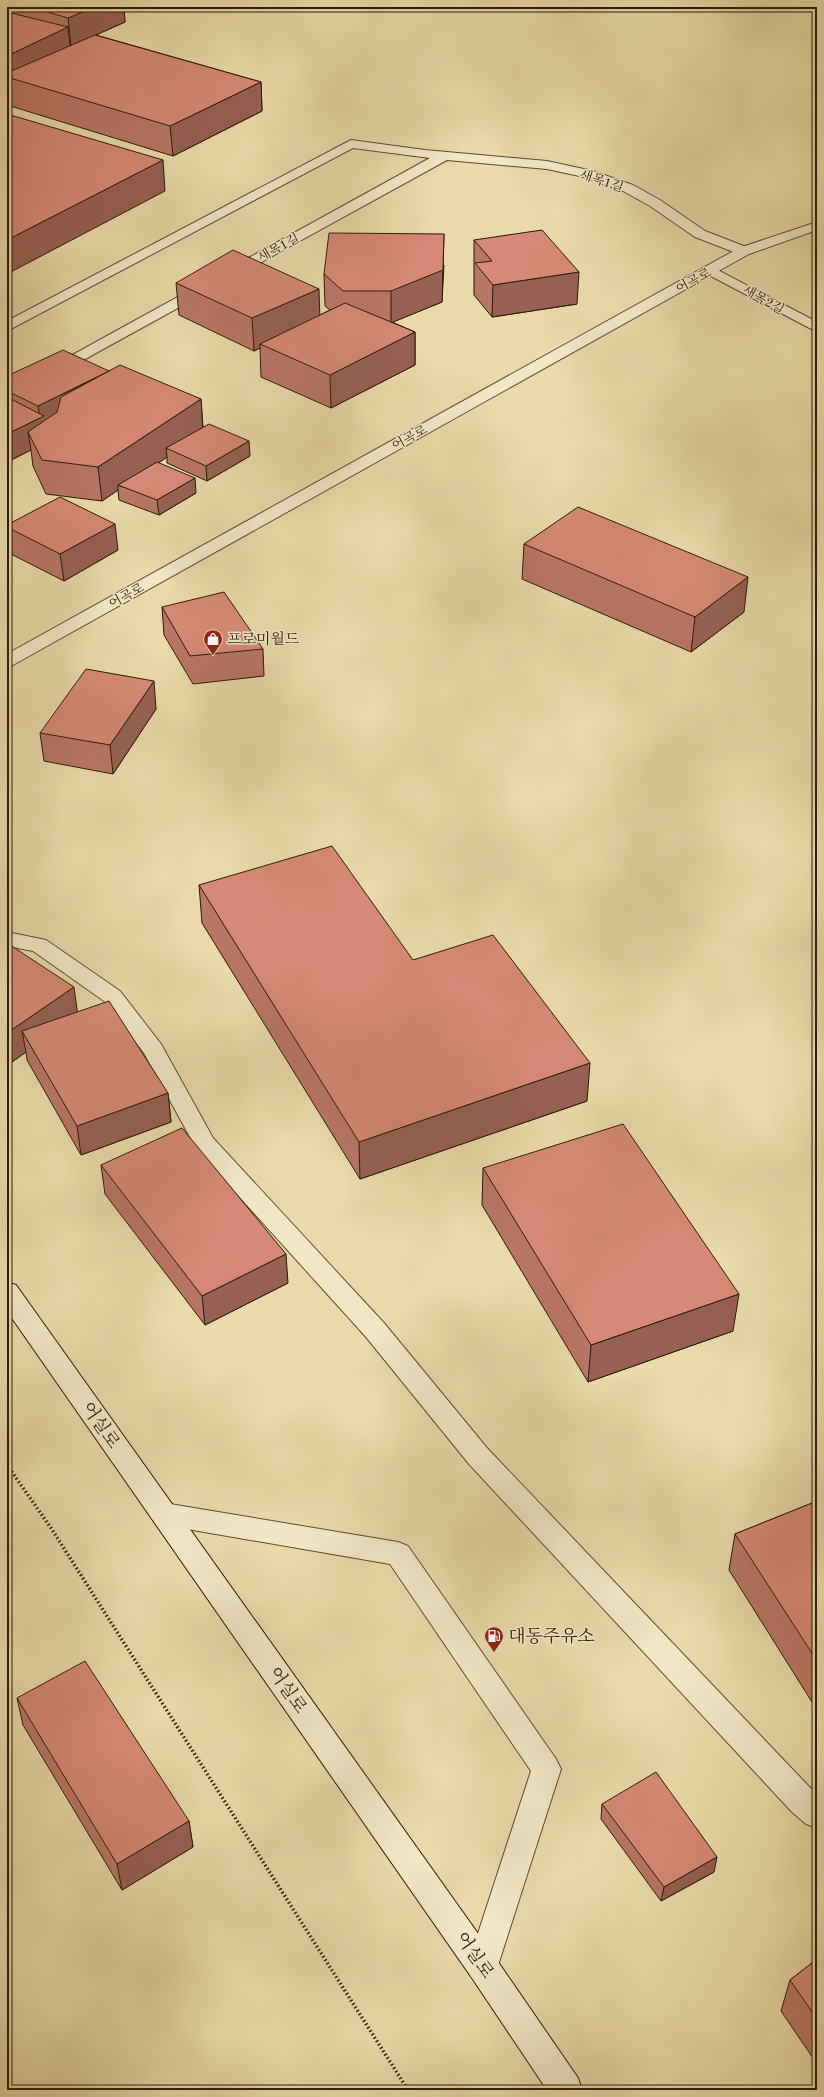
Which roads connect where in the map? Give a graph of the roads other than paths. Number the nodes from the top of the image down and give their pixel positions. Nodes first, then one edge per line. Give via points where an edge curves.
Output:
1 (444, 156) junction
2 (817, 226) edge
3 (744, 251) junction
4 (710, 270) junction
5 (7, 327) edge
6 (817, 328) edge
7 (7, 397) edge
8 (7, 661) edge
9 (7, 939) edge
10 (7, 1292) edge
11 (164, 1514) junction
12 (817, 1814) edge
13 (483, 1966) junction
14 (566, 2090) edge

1 - 3 street, 새목1길 via 547,165 588,174 628,188 700,234
1 - 5 street, 새목1길 via 351,144
1 - 7 street, 새목1길
2 - 3 street, 어곡로
3 - 4 street, 어곡로
4 - 6 street, 새목2길
4 - 8 street, 어곡로
9 - 12 street via 39,945 112,996 153,1049 205,1144 375,1330 478,1456
10 - 11 street, 어실로
11 - 13 street, 어실로
11 - 13 street via 398,1554 546,1769
13 - 14 street, 어실로

